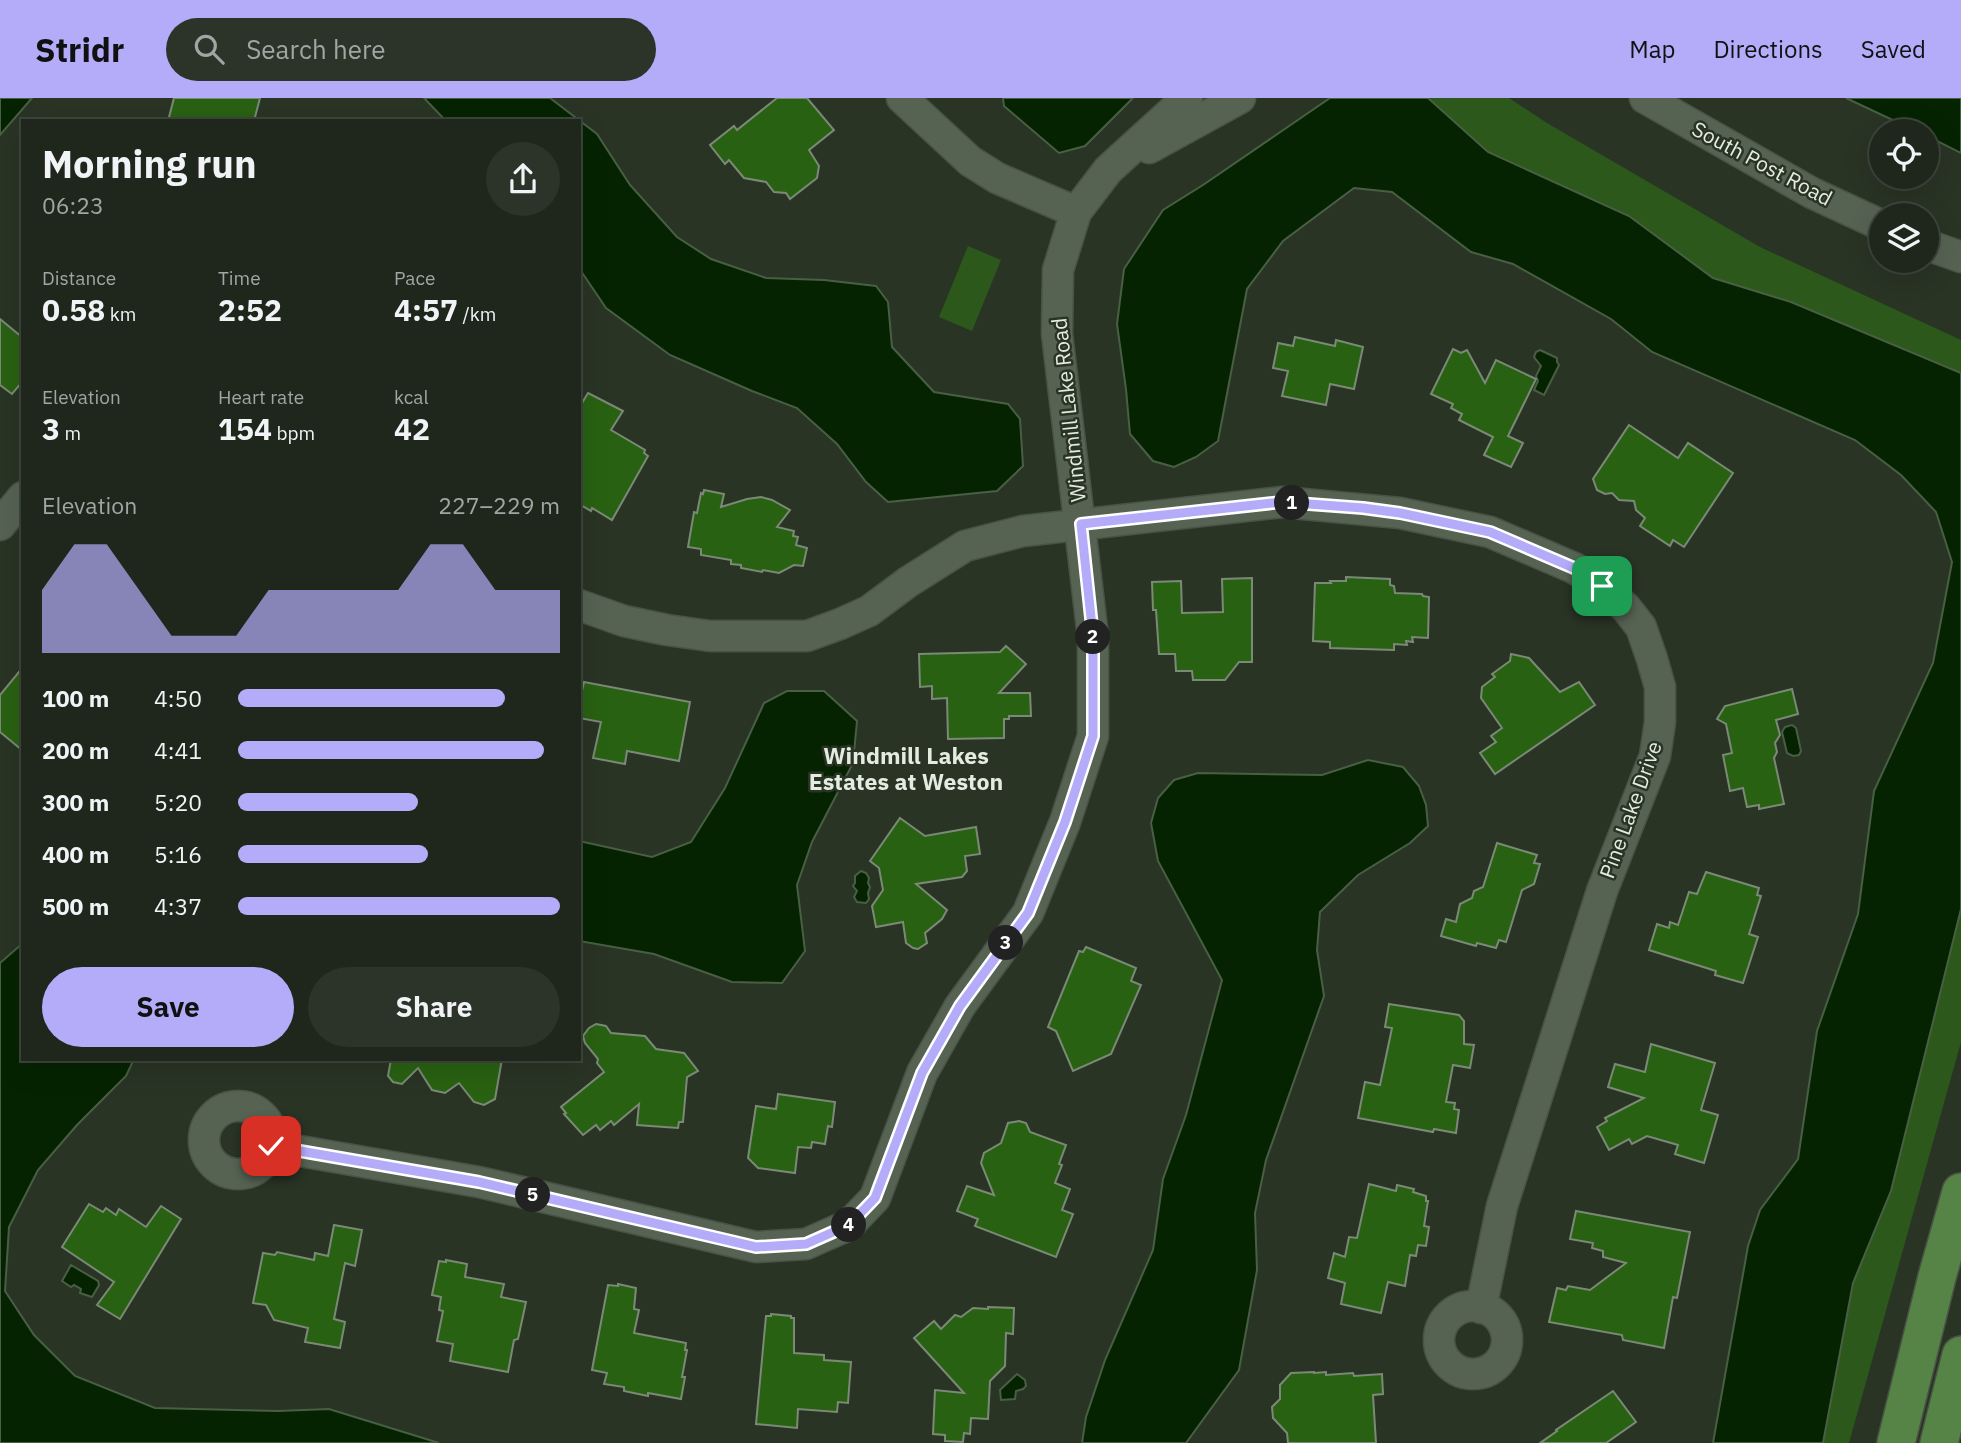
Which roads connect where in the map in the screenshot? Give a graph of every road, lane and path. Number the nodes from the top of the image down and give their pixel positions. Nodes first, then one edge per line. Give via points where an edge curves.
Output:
1 (902, 98) edge
2 (1187, 98) edge
3 (1240, 98) edge
4 (1646, 98) edge
5 (1108, 170) junction
6 (1076, 212) junction
7 (1869, 219) edge
8 (1939, 249) edge
9 (1961, 257) edge
10 (21, 499) edge
11 (1081, 524) junction
12 (0, 525) edge
13 (581, 606) edge
14 (271, 1146) dead end
15 (1961, 1192) edge
16 (1481, 1308) dead end
17 (1961, 1355) edge
18 (1896, 1443) edge
19 (1939, 1443) edge

1 - 6 street via 988,173
2 - 5 street, Windmill Lake Road
3 - 5 street, Windmill Lake Road
4 - 7 street, South Post Road via 1812,193
5 - 6 street, Windmill Lake Road
6 - 11 street, Windmill Lake Road via 1058,270 1058,334
8 - 9 street
10 - 12 street
11 - 13 street, Pine Lake Drive via 1023,531 965,546 869,611 807,636 710,636 624,621
11 - 14 street, Windmill Lake Road via 1093,636 1093,736 1065,822 1028,913 960,1006 922,1073 875,1198 849,1225 806,1244 756,1247 479,1182
11 - 16 street, Pine Lake Drive via 1282,502 1400,513 1490,532 1574,568 1602,586 1641,627 1660,687 1655,756 1602,891 1502,1206
15 - 18 main road
17 - 19 main road

